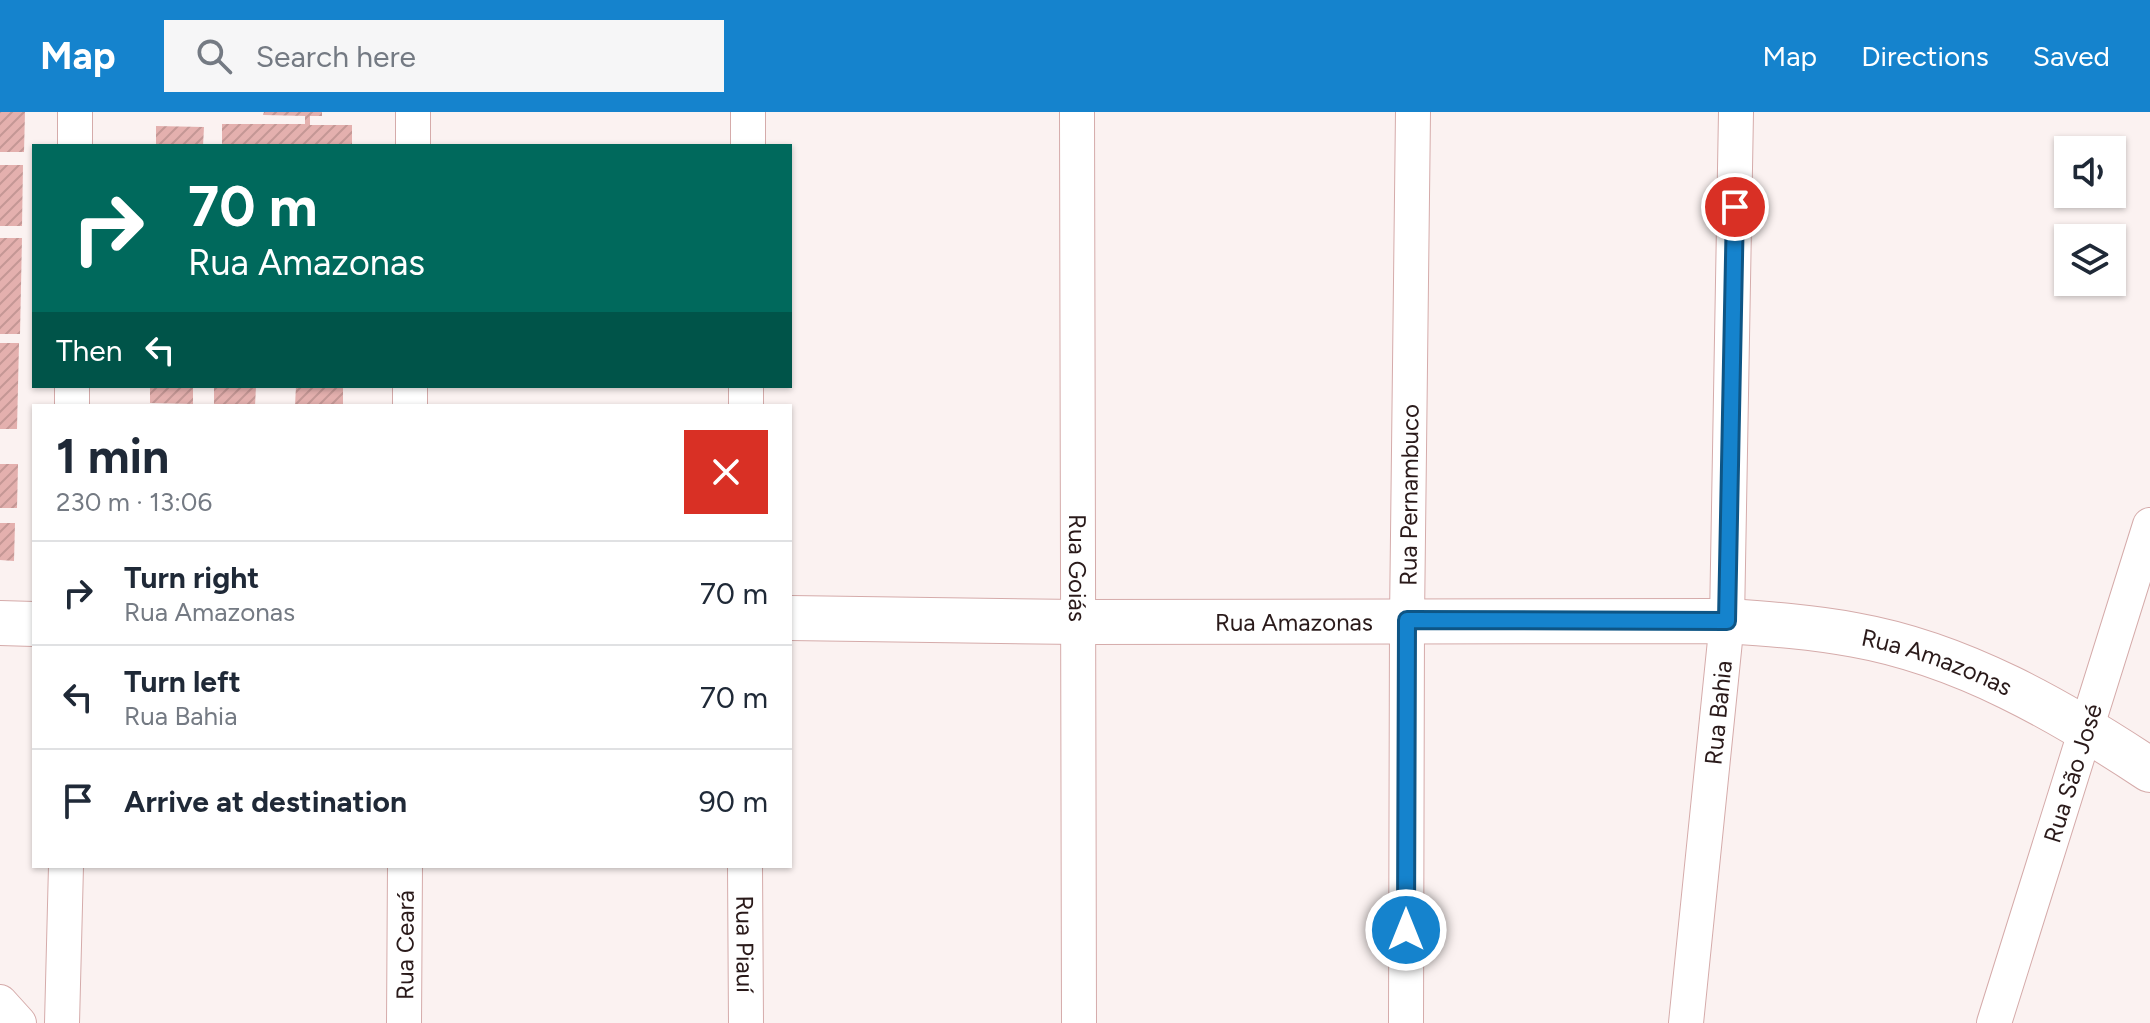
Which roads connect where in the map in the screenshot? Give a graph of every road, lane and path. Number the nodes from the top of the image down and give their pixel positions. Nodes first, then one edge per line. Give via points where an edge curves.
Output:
1 (75, 112) edge
2 (413, 112) edge
3 (748, 112) edge
4 (1077, 112) edge
5 (1413, 112) edge
6 (1736, 112) edge
7 (75, 144) edge
8 (413, 144) edge
9 (748, 144) edge
10 (2150, 525) edge
11 (792, 618) edge
12 (1407, 620) junction
13 (1727, 621) junction
14 (1079, 622) junction
15 (0, 623) edge
16 (32, 624) edge
17 (2086, 728) junction
18 (2150, 770) edge
19 (66, 868) edge
20 (405, 868) edge
21 (745, 868) edge
22 (0, 1002) edge
23 (19, 1023) edge
24 (62, 1023) edge
25 (404, 1023) edge
26 (746, 1023) edge
27 (1079, 1023) edge
28 (1406, 1023) edge
29 (1686, 1023) edge
30 (1994, 1023) edge

1 - 7 street
2 - 8 street
3 - 9 street
4 - 14 street, Rua Goiás
5 - 12 street, Rua Pernambuco
6 - 13 street, Rua Bahia
10 - 17 street, Rua São José
11 - 14 street, Rua Amazonas
12 - 13 street, Rua Amazonas
12 - 14 street, Rua Amazonas
12 - 28 street, Rua Pernambuco
13 - 17 street, Rua Amazonas via 1858,635 1919,652 1987,677
13 - 29 street, Rua Bahia
14 - 27 street, Rua Goiás
15 - 16 street
17 - 18 street, Rua Amazonas
17 - 30 street, Rua São José
19 - 24 street
20 - 25 street, Rua Ceará
21 - 26 street, Rua Piauí
22 - 23 street

